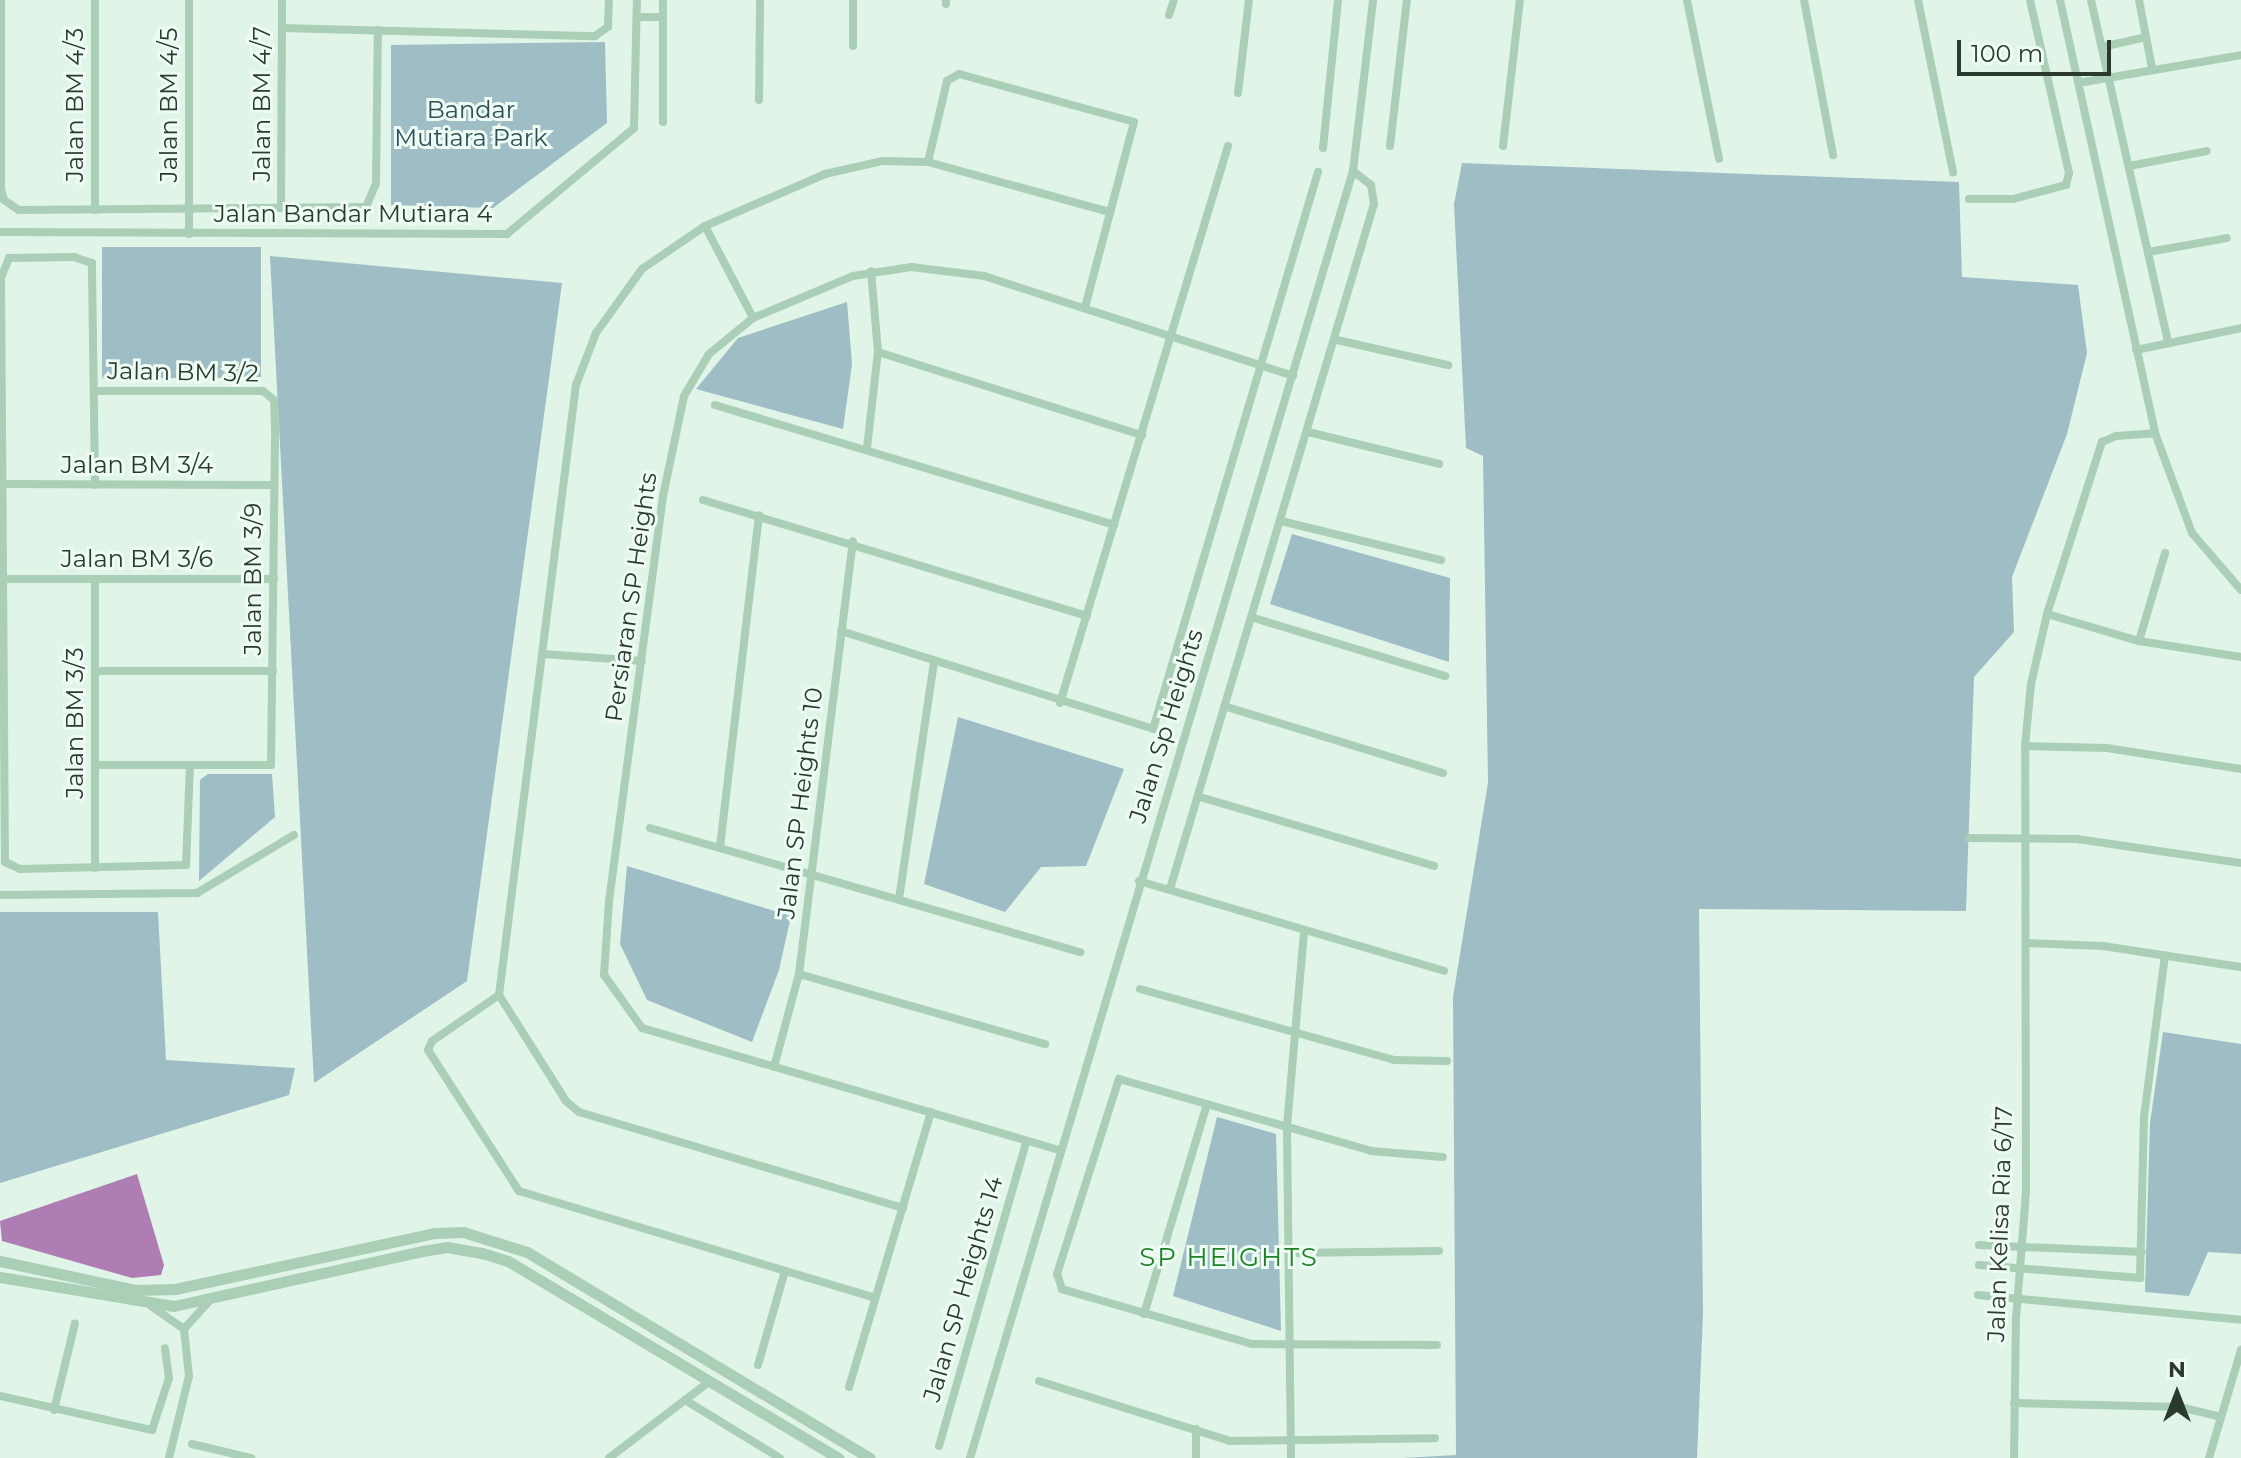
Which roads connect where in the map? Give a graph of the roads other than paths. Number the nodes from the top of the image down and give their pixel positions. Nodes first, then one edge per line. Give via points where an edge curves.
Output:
1 (1, 0) edge
2 (95, 0) edge
3 (189, 0) edge
4 (282, 0) edge
5 (609, 0) edge
6 (637, 0) edge
7 (663, 0) edge
8 (760, 0) edge
9 (853, 0) edge
10 (1174, 0) edge
11 (1249, 0) edge
12 (1338, 0) edge
13 (1373, 0) edge
14 (1407, 0) edge
15 (1520, 0) edge
16 (1687, 0) edge
17 (1804, 0) edge
18 (1918, 0) edge
19 (2030, 0) edge
20 (2060, 0) edge
21 (2091, 0) edge
22 (2139, 0) edge
23 (1169, 15) dead end
24 (637, 17) junction
25 (663, 17) junction
26 (282, 28) junction
27 (378, 30) junction
28 (2146, 37) junction
29 (853, 46) dead end
30 (2102, 47) junction
31 (2241, 55) edge
32 (2152, 68) junction
33 (2109, 78) junction
34 (2078, 83) junction
35 (1238, 93) dead end
36 (759, 100) dead end
37 (663, 122) dead end
38 (1228, 146) dead end
39 (1390, 146) dead end
40 (1503, 146) dead end
41 (1323, 148) dead end
42 (2207, 151) dead end
43 (1833, 155) dead end
44 (1719, 159) dead end
45 (928, 162) junction
46 (2129, 166) junction
47 (1353, 171) junction
48 (1318, 172) dead end
49 (1953, 172) dead end
50 (1, 189) edge
51 (1969, 199) dead end
52 (281, 208) junction
53 (189, 209) junction
54 (95, 210) junction
55 (1110, 212) junction
56 (705, 226) junction
57 (0, 232) edge
58 (189, 234) junction
59 (2227, 238) dead end
60 (2148, 252) junction
61 (871, 271) junction
62 (1, 278) edge
63 (1085, 307) junction
64 (753, 318) junction
65 (2241, 328) edge
66 (1172, 335) junction
67 (1337, 340) junction
68 (2168, 343) junction
69 (2136, 350) junction
70 (878, 352) junction
71 (1260, 365) junction
72 (1448, 365) dead end
73 (1293, 376) junction
74 (94, 391) junction
75 (271, 393) joint
76 (715, 405) dead end
77 (1308, 432) junction
78 (2155, 433) junction
79 (1142, 435) junction
80 (867, 448) junction
81 (1439, 464) dead end
82 (1, 484) edge
83 (95, 485) junction
84 (273, 485) junction
85 (703, 500) dead end
86 (759, 515) junction
87 (1281, 521) junction
88 (1114, 525) junction
89 (853, 541) junction
90 (2165, 553) dead end
91 (1441, 560) dead end
92 (1, 579) edge
93 (95, 579) junction
94 (274, 579) junction
95 (2241, 590) edge
96 (2047, 614) junction
97 (1087, 616) junction
98 (1254, 618) junction
99 (841, 631) junction
100 (2139, 641) junction
101 (543, 654) junction
102 (2241, 657) edge
103 (642, 661) junction
104 (934, 661) junction
105 (95, 671) junction
106 (273, 671) junction
107 (1445, 676) dead end
108 (1060, 703) junction
109 (1227, 707) junction
110 (2025, 746) junction
111 (95, 765) junction
112 (190, 767) junction
113 (2241, 769) edge
114 (1443, 773) dead end
115 (1200, 797) junction
116 (650, 828) dead end
117 (294, 835) dead end
118 (1969, 838) dead end
119 (2024, 838) junction
120 (720, 847) junction
121 (2241, 863) edge
122 (1434, 866) dead end
123 (95, 868) junction
124 (811, 873) junction
125 (1139, 881) junction
126 (1170, 889) junction
127 (0, 895) edge
128 (899, 899) junction
129 (1304, 931) junction
130 (2026, 943) junction
131 (1081, 952) dead end
132 (2165, 955) junction
133 (2241, 967) edge
134 (1444, 971) dead end
135 (799, 974) junction
136 (1140, 989) dead end
137 (499, 995) junction
138 (1291, 1029) junction
139 (1045, 1044) dead end
140 (1447, 1061) dead end
141 (774, 1067) junction
142 (1207, 1104) junction
143 (931, 1112) junction
144 (1287, 1126) junction
145 (1026, 1142) junction
146 (1059, 1150) junction
147 (1443, 1157) dead end
148 (903, 1208) junction
149 (1979, 1245) dead end
150 (2024, 1248) junction
151 (1439, 1251) dead end
152 (2142, 1252) junction
153 (1289, 1253) junction
154 (0, 1261) edge
155 (1979, 1265) dead end
156 (2021, 1270) junction
157 (785, 1271) junction
158 (0, 1277) edge
159 (1978, 1295) dead end
160 (212, 1298) junction
161 (875, 1298) junction
162 (2018, 1298) junction
163 (151, 1306) junction
164 (1144, 1314) junction
165 (2241, 1320) edge
166 (75, 1323) dead end
167 (184, 1329) junction
168 (1437, 1345) dead end
169 (1290, 1346) junction
170 (165, 1348) dead end
171 (2241, 1350) edge
172 (758, 1365) dead end
173 (710, 1381) junction
174 (1039, 1381) dead end
175 (849, 1387) dead end
176 (0, 1396) edge
177 (685, 1400) junction
178 (2014, 1403) junction
179 (54, 1410) junction
180 (2221, 1417) junction
181 (1196, 1429) junction
182 (1435, 1438) dead end
183 (1291, 1441) junction
184 (192, 1444) dead end
185 (939, 1446) dead end
186 (970, 1456) edge
187 (169, 1458) edge
188 (251, 1458) edge
189 (609, 1458) edge
190 (780, 1458) edge
191 (839, 1458) edge
192 (870, 1458) edge
193 (981, 1458) edge
194 (1196, 1458) edge
195 (1291, 1458) edge
196 (2014, 1458) edge
197 (2209, 1458) edge

1 - 50 street
2 - 54 street, Jalan BM 4/3
3 - 53 street, Jalan BM 4/5
4 - 26 street, Jalan BM 4/7
5 - 27 street via 603,34
6 - 24 street, Jalan Bandar Mutiara 4
7 - 25 street
8 - 36 street
9 - 29 street
10 - 23 street
11 - 35 street
12 - 41 street
13 - 47 street, Jalan Sp Heights
14 - 39 street
15 - 40 street
16 - 44 street
17 - 43 street
18 - 49 street
19 - 51 street via 2069,173 2066,185 2013,199
20 - 34 street
21 - 30 street
22 - 28 street
24 - 25 street
24 - 58 street, Jalan Bandar Mutiara 4 via 634,128 516,230 499,235
25 - 37 street
26 - 27 street
26 - 52 street, Jalan BM 4/7
27 - 52 street via 372,202 359,209
28 - 30 street
28 - 32 street
30 - 33 street
31 - 32 street
32 - 33 street
33 - 34 street
33 - 46 street
34 - 69 street
38 - 66 street
42 - 46 street
45 - 55 street
45 - 55 street via 947,81 959,74 1129,118 1133,127
45 - 56 street via 882,161 825,174
46 - 60 street
47 - 67 street via 1371,185 1374,204
47 - 73 street, Jalan Sp Heights
48 - 71 street
50 - 54 street via 4,200 19,210
52 - 53 street
53 - 54 street
53 - 58 street, Jalan BM 4/5
55 - 63 street
56 - 64 street
56 - 101 street via 642,269 612,307 582,361
57 - 58 street, Jalan Bandar Mutiara 4
59 - 60 street
60 - 68 street
61 - 63 street, Persiaran SP Heights via 941,268
61 - 64 street, Persiaran SP Heights
61 - 70 street
62 - 74 street via 5,263 15,256 81,257 92,263
62 - 82 street
63 - 66 street, Persiaran SP Heights
64 - 103 street, Persiaran SP Heights via 709,354 684,396 663,496
65 - 68 street
66 - 71 street, Persiaran SP Heights
66 - 79 street
67 - 72 street
67 - 77 street
68 - 69 street
69 - 78 street
70 - 79 street
70 - 80 street
71 - 73 street, Persiaran SP Heights
71 - 108 street via 1153,729
73 - 125 street, Jalan Sp Heights
74 - 75 street, Jalan BM 3/2
74 - 83 street
75 - 84 street, Jalan BM 3/9
76 - 80 street
77 - 81 street
77 - 87 street
78 - 95 street via 2192,533
78 - 96 street, Jalan Kelisa Ria 6/17 via 2102,442
79 - 88 street
80 - 88 street
82 - 83 street, Jalan BM 3/4
82 - 92 street
83 - 84 street, Jalan BM 3/4
84 - 94 street, Jalan BM 3/9
85 - 86 street
86 - 89 street
86 - 120 street
87 - 91 street
87 - 98 street
88 - 97 street
89 - 97 street
89 - 99 street, Jalan SP Heights 10
90 - 100 street
92 - 93 street, Jalan BM 3/6
92 - 123 street via 5,862 20,869
93 - 94 street, Jalan BM 3/6
93 - 105 street, Jalan BM 3/3
94 - 106 street, Jalan BM 3/9
96 - 100 street
96 - 110 street, Jalan Kelisa Ria 6/17
97 - 108 street
98 - 107 street
98 - 109 street
99 - 104 street
99 - 124 street, Jalan SP Heights 10
100 - 102 street
101 - 103 street
101 - 137 street
103 - 141 street, Persiaran SP Heights via 604,975 642,1028
104 - 108 street
104 - 128 street
105 - 106 street
105 - 111 street, Jalan BM 3/3
106 - 112 street, Jalan BM 3/9 via 271,765
109 - 114 street
109 - 115 street
110 - 113 street via 2107,748
110 - 119 street, Jalan Kelisa Ria 6/17
111 - 112 street
111 - 123 street, Jalan BM 3/3
112 - 123 street via 186,865
115 - 122 street
115 - 126 street
116 - 120 street
117 - 127 street via 197,893
118 - 119 street
119 - 121 street via 2077,839
119 - 130 street, Jalan Kelisa Ria 6/17
120 - 124 street
124 - 128 street
124 - 135 street, Jalan SP Heights 10
125 - 126 street
125 - 146 street, Jalan Sp Heights
126 - 129 street
128 - 131 street
129 - 134 street
129 - 138 street
130 - 132 street
130 - 150 street, Jalan Kelisa Ria 6/17
132 - 133 street
132 - 152 street via 2144,1117
135 - 139 street
135 - 141 street, Jalan SP Heights 10
136 - 138 street
137 - 148 street via 566,1101 579,1112
137 - 157 street via 432,1041 428,1050 494,1160 519,1191
138 - 140 street via 1394,1060
138 - 144 street
141 - 143 street, Persiaran SP Heights
142 - 144 street
142 - 164 street
142 - 164 street via 1119,1079 1060,1263 1057,1284 1062,1289
143 - 145 street, Persiaran SP Heights
143 - 148 street
144 - 147 street via 1382,1153
144 - 153 street
145 - 146 street, Persiaran SP Heights
145 - 185 street, Jalan SP Heights 14
146 - 186 street, Jalan Sp Heights
148 - 161 street
149 - 150 street
150 - 152 street
150 - 156 street, Jalan Kelisa Ria 6/17
151 - 153 street
152 - 156 street via 2143,1274 2134,1281
153 - 169 street
154 - 192 street via 135,1290 175,1289 435,1233 463,1232 527,1252
155 - 156 street
156 - 162 street, Jalan Kelisa Ria 6/17
157 - 161 street
157 - 172 street
158 - 163 street
159 - 162 street
160 - 163 street
160 - 167 street
160 - 173 street via 447,1247 508,1261
161 - 175 street
162 - 165 street
162 - 178 street, Jalan Kelisa Ria 6/17
163 - 167 street
164 - 169 street via 1252,1344
166 - 179 street
167 - 187 street via 189,1376
168 - 169 street
169 - 183 street
170 - 179 street via 169,1378 152,1430
171 - 180 street
173 - 177 street
173 - 191 street
174 - 181 street
176 - 179 street
177 - 189 street
177 - 190 street
178 - 180 street via 2180,1407
178 - 196 street, Jalan Kelisa Ria 6/17
180 - 197 street
181 - 183 street via 1230,1441
181 - 194 street
182 - 183 street
183 - 195 street
184 - 188 street
186 - 193 street

